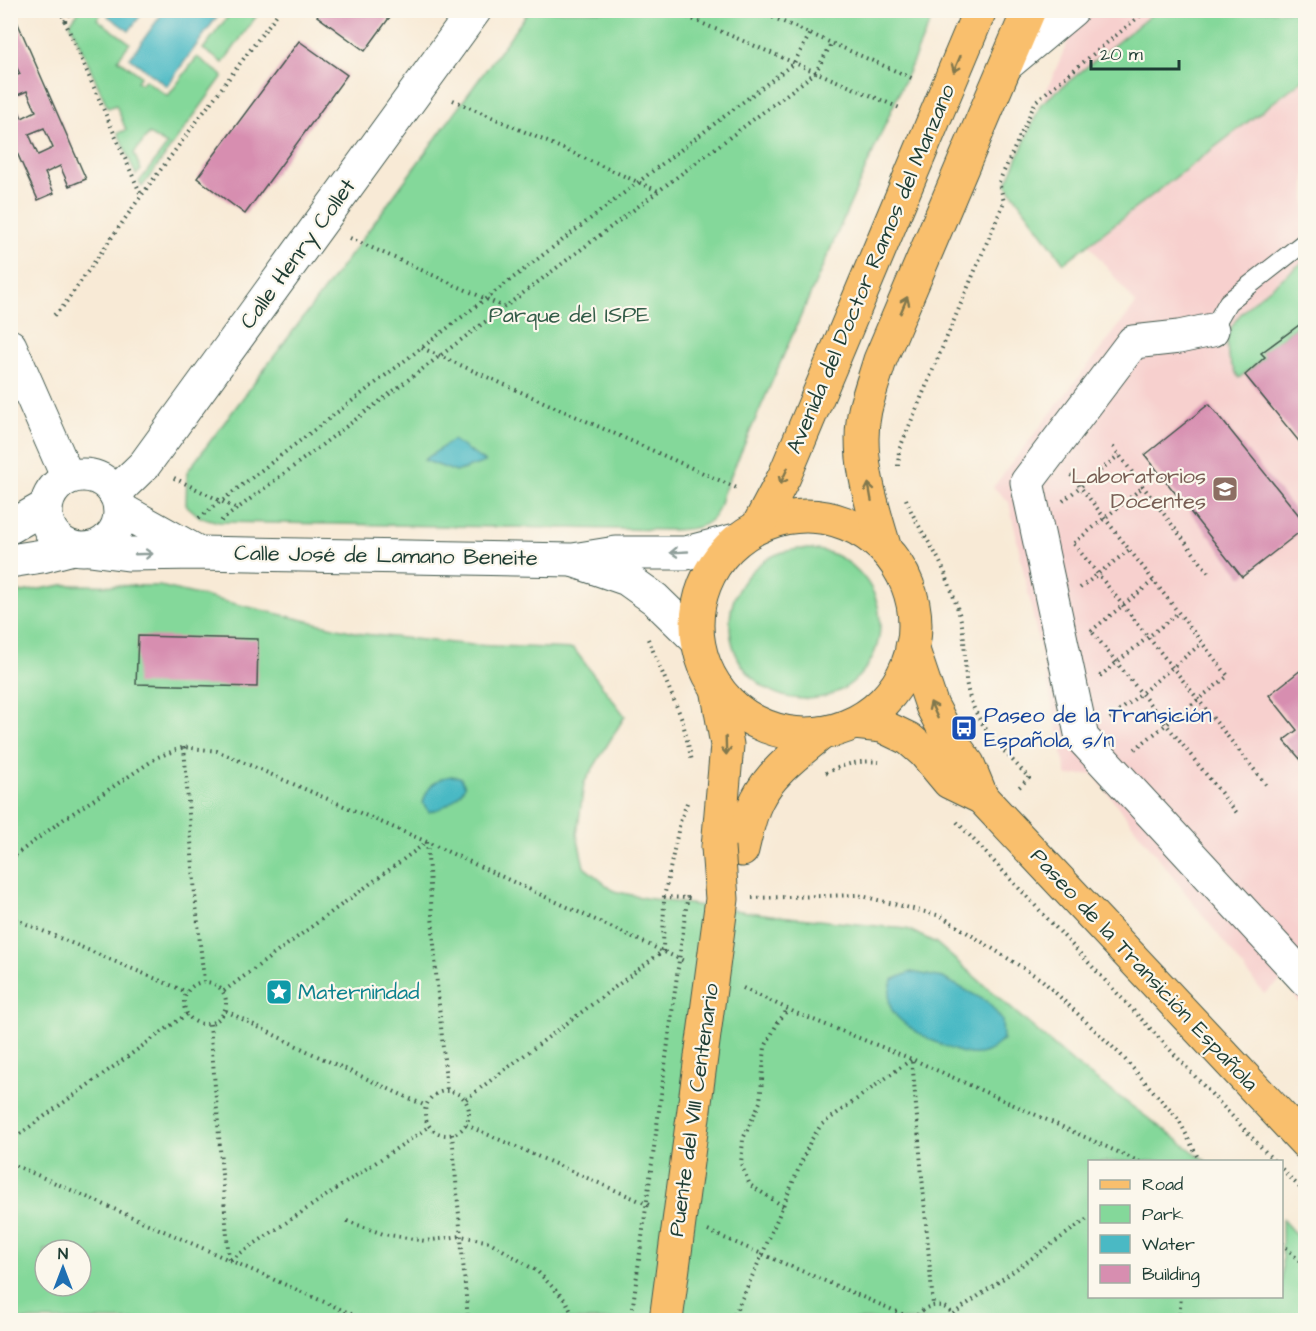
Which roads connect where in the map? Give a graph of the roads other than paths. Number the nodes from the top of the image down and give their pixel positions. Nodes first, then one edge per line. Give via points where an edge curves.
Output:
1 (475, 10) edge
2 (980, 10) edge
3 (1029, 10) edge
4 (1071, 10) edge
5 (1006, 65) junction
6 (1305, 241) edge
7 (1212, 330) joint
8 (10, 346) edge
9 (68, 478) junction
10 (118, 501) junction
11 (45, 507) junction
12 (10, 527) edge
13 (747, 533) junction
14 (195, 538) junction
15 (82, 548) junction
16 (885, 549) junction
17 (573, 560) junction
18 (10, 561) edge
19 (697, 640) junction
20 (912, 647) junction
21 (717, 688) junction
22 (855, 723) junction
23 (822, 733) junction
24 (982, 798) junction
25 (730, 849) junction
26 (1305, 980) edge
27 (1305, 1143) edge
28 (666, 1320) edge

1 - 10 street, Calle Henry Collet
2 -> 13 main road, Avenida del Doctor Ramos del Manzano via 784,477
3 - 5 main road, Avenida del Doctor Ramos del Manzano
4 - 5 street
16 -> 5 main road, Avenida del Doctor Ramos del Manzano via 864,463 865,411 880,360
6 - 7 lane via 1228,302
7 - 26 street via 1133,342 1027,482 1045,566 1061,603 1064,652 1084,739
8 - 9 street
9 - 10 street via 94,476 106,483
9 - 11 street via 57,485
10 - 14 street, Calle José de Lamano Beneite
10 - 15 street via 119,522 113,535 103,544
11 - 12 street
11 - 15 street via 48,525 57,540
13 - 16 main road via 791,516 825,516 858,528
13 -> 17 street, Calle José de Lamano Beneite via 686,552 616,552
13 - 19 main road, Avenida del Doctor Ramos del Manzano via 712,568 698,603
15 -> 14 street, Calle José de Lamano Beneite via 128,555
14 - 17 street, Calle José de Lamano Beneite
15 - 18 street, Calle José de Lamano Beneite
16 - 20 main road via 905,582 912,615
17 - 19 street, Calle José de Lamano Beneite via 627,579 655,599
19 - 21 main road, Avenida del Doctor Ramos del Manzano via 704,666
20 - 22 main road via 904,676 883,704
24 -> 20 main road, Paseo de la Transición Española via 968,764 932,706
21 - 23 main road via 737,710 763,726 792,734
21 -> 25 main road, Puente del VIII Centenario via 727,745
22 - 23 main road
22 - 24 main road, Paseo de la Transición Española via 882,726 909,739 949,782
23 - 25 main road, Puente del VIII Centenario via 779,768
24 - 27 main road, Paseo de la Transición Española
25 - 28 main road, Puente del VIII Centenario, bridge

